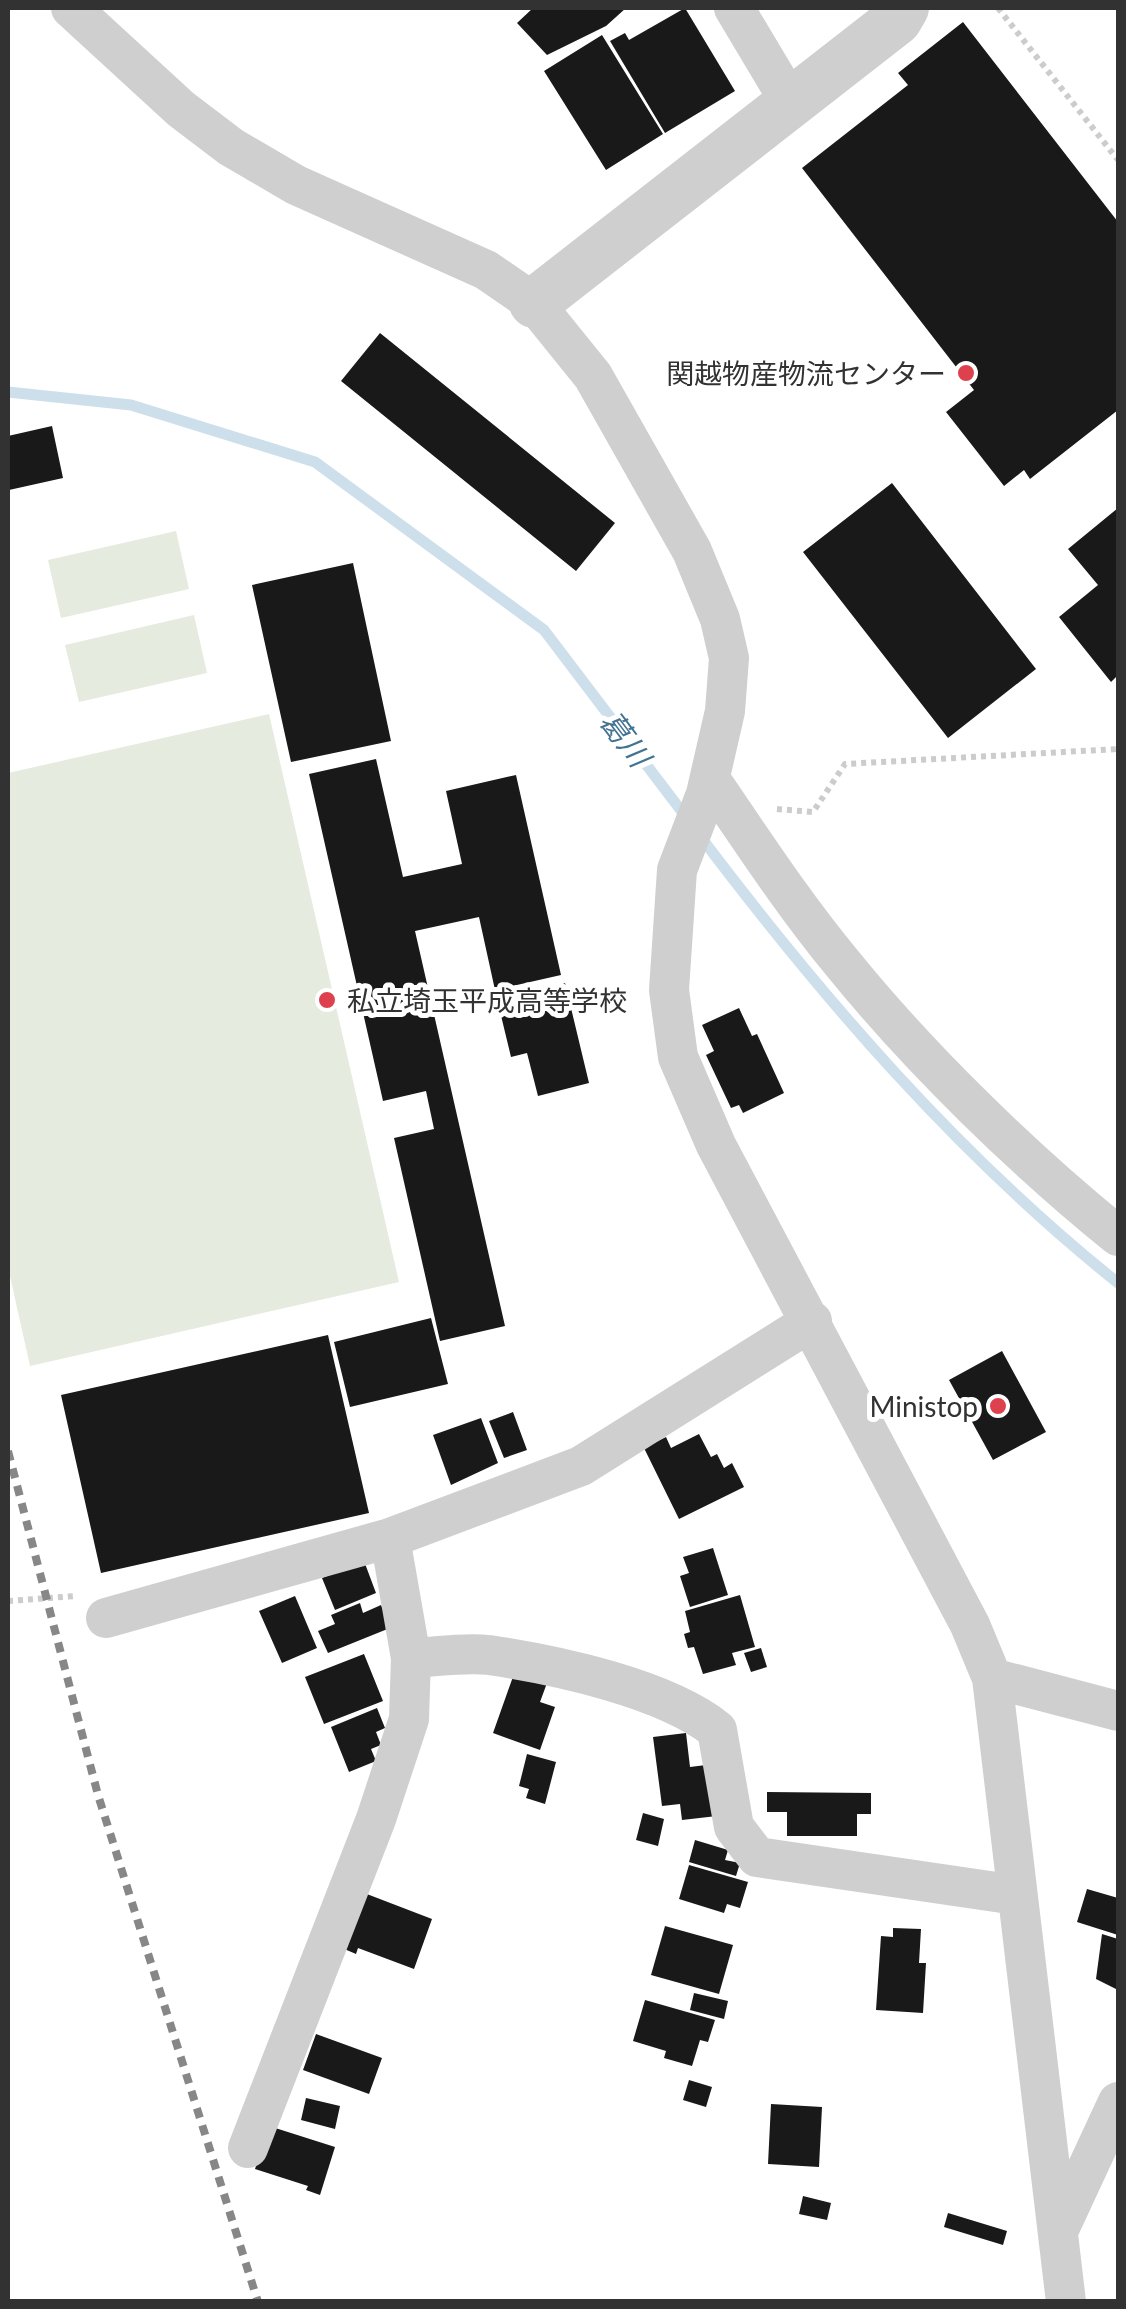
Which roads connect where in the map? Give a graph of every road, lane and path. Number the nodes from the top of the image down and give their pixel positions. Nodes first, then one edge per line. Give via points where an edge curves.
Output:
1 (71, 8) edge
2 (734, 8) edge
3 (904, 8) edge
4 (998, 8) edge
5 (792, 105) junction
6 (1118, 160) edge
7 (534, 303) junction
8 (1118, 749) edge
9 (715, 793) junction
10 (1118, 1236) edge
11 (812, 1321) junction
12 (390, 1538) junction
13 (8, 1601) edge
14 (95, 1607) joint
15 (411, 1658) junction
16 (992, 1678) junction
17 (1118, 1711) edge
18 (1016, 1896) junction
19 (1118, 2102) edge
20 (248, 2148) dead end
21 (1060, 2227) junction
22 (1066, 2302) edge

1 - 7 street via 231,147 296,185 486,270
2 - 5 street
3 - 5 street via 898,20
4 - 6 path
5 - 7 street
7 - 9 street via 594,376 692,550 720,619 730,658
8 - 9 path via 845,764 813,812
9 - 10 street via 845,967 1054,1184
9 - 11 street via 677,870 669,990 678,1058 716,1145
11 - 12 street via 581,1466
11 - 16 street
12 - 14 street
12 - 15 street
13 - 14 path
15 - 18 street via 486,1655 691,1709 716,1730 734,1827 757,1857
15 - 20 street via 404,1736
16 - 17 street
16 - 18 street
18 - 21 street
19 - 21 street
21 - 22 street

